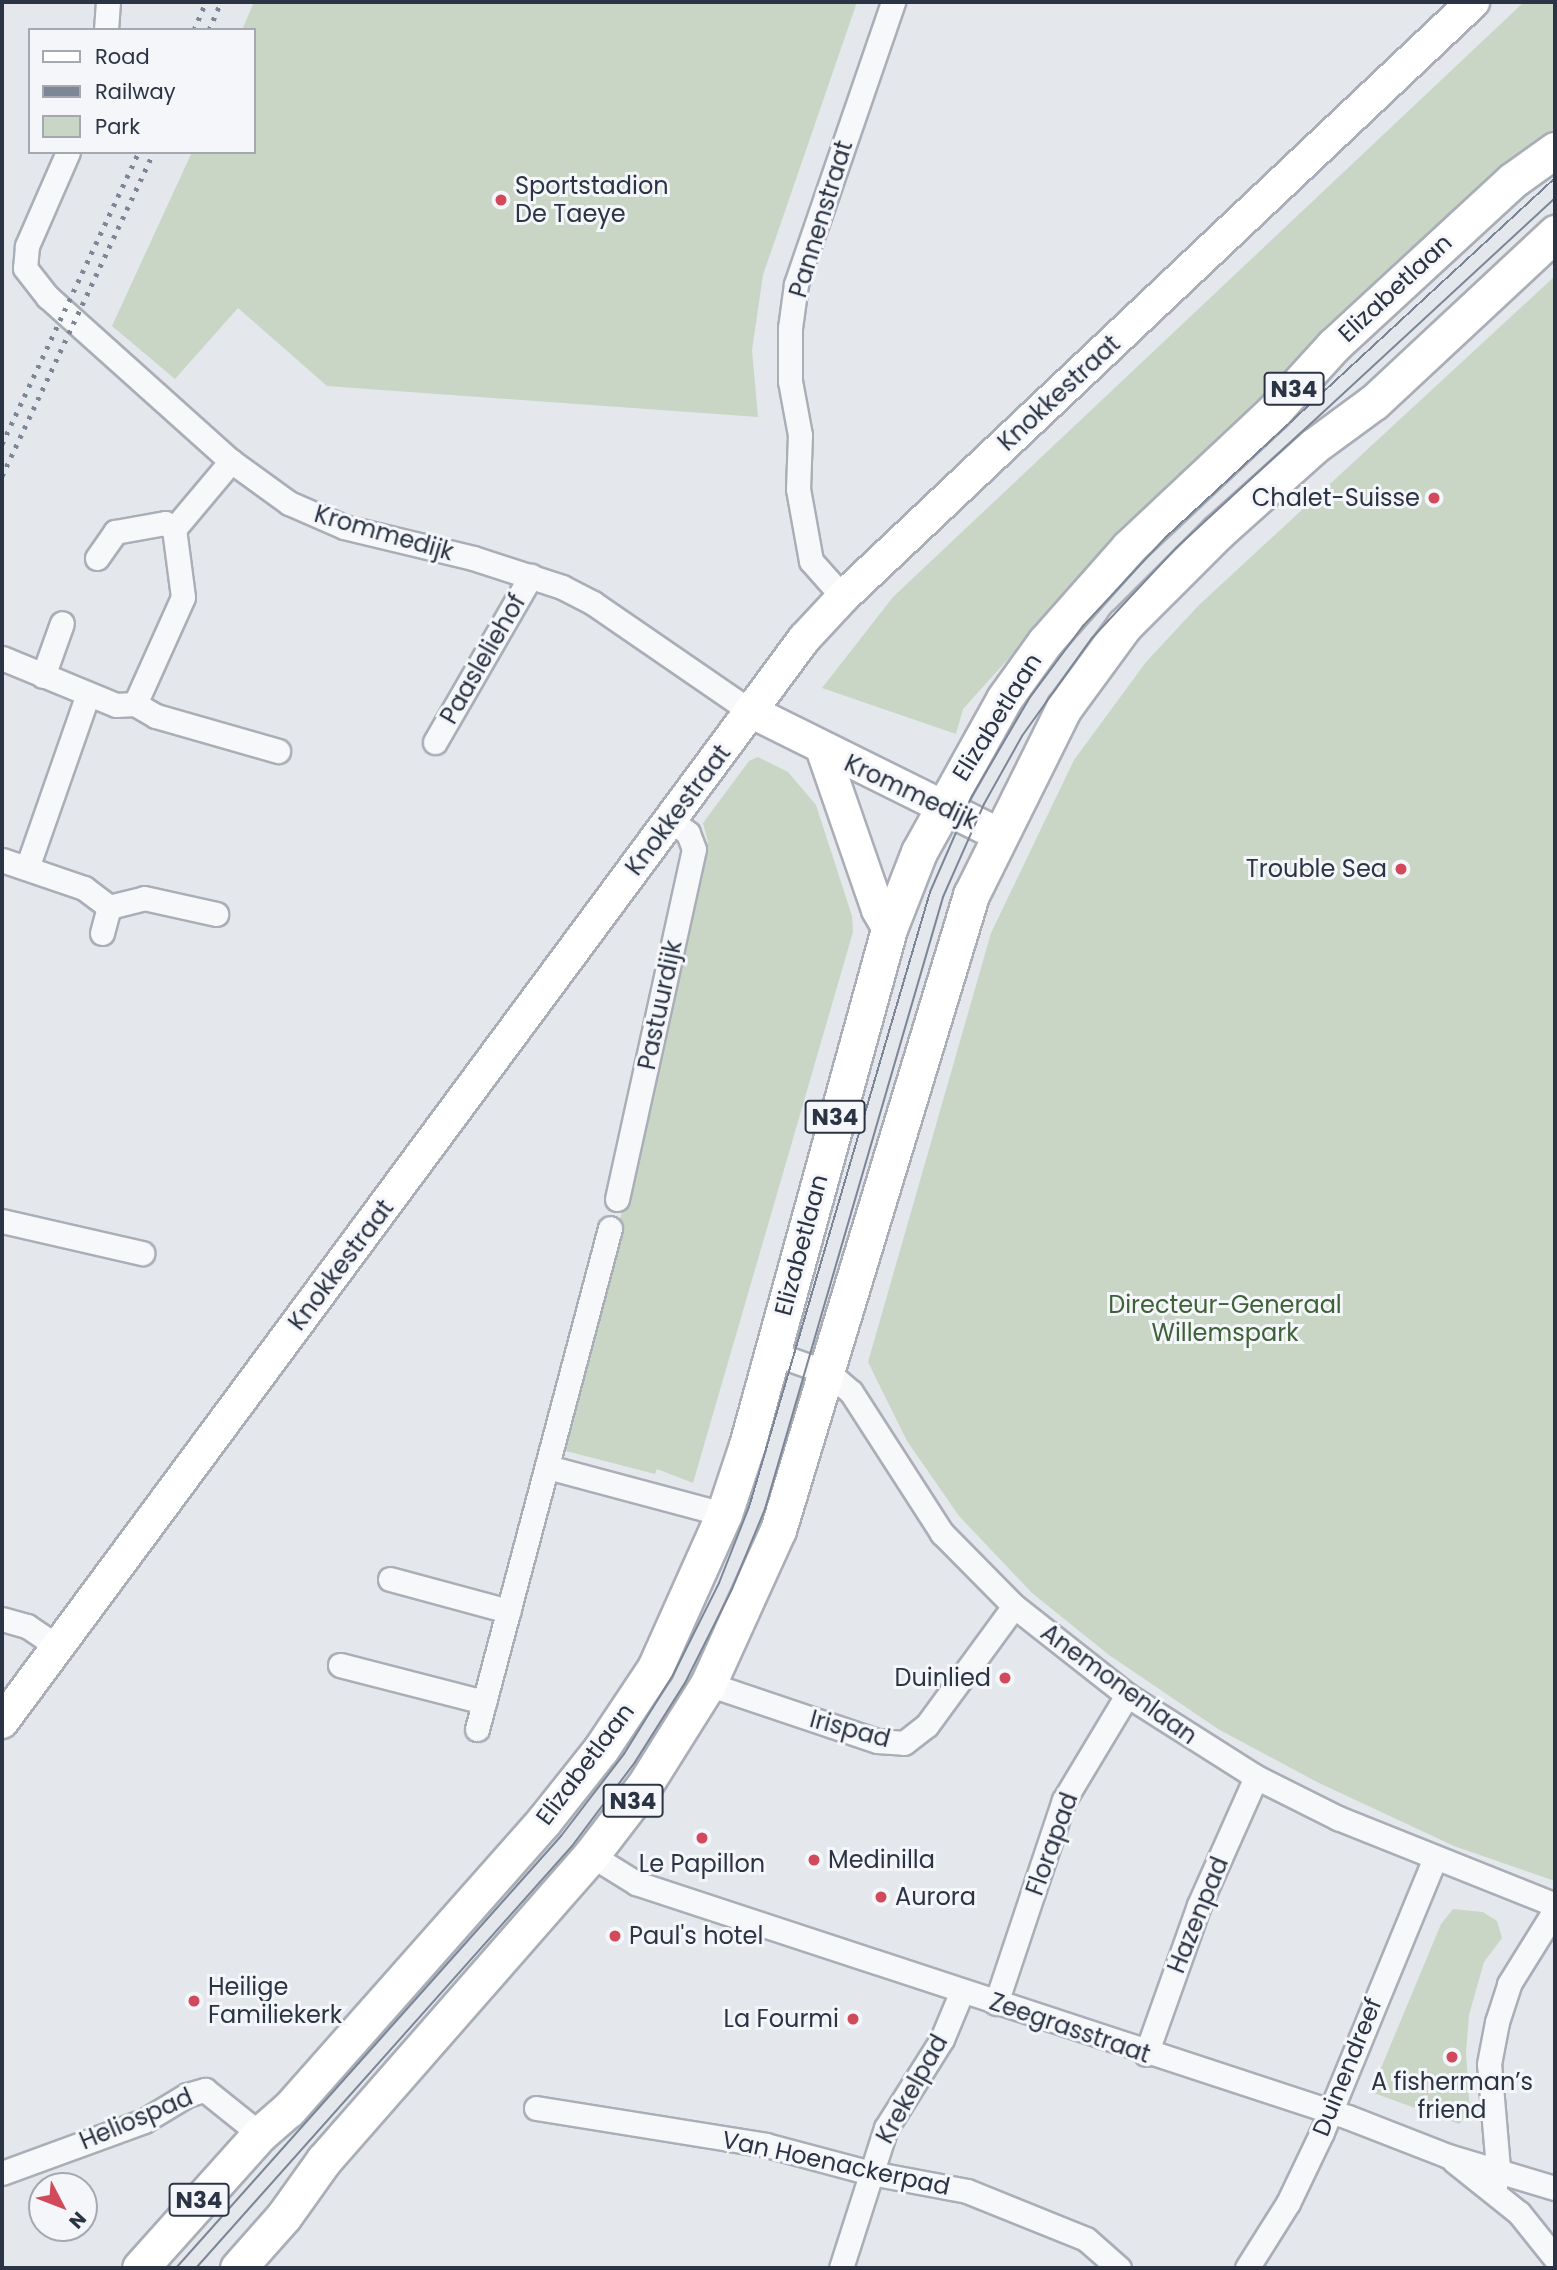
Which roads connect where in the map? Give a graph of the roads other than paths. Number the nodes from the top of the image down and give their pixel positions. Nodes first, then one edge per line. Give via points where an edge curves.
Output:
1 (108, 2) edge
2 (893, 2) edge
3 (1473, 2) edge
4 (106, 28) edge
5 (1555, 150) edge
6 (67, 154) edge
7 (1555, 233) edge
8 (231, 461) junction
9 (174, 529) junction
10 (97, 558) dead end
11 (531, 576) junction
12 (843, 597) junction
13 (62, 623) dead end
14 (2, 658) edge
15 (43, 676) junction
16 (88, 694) junction
17 (135, 704) junction
18 (750, 711) junction
19 (435, 742) dead end
20 (278, 751) dead end
21 (823, 751) junction
22 (942, 806) junction
23 (670, 820) junction
24 (998, 834) junction
25 (2, 860) edge
26 (27, 868) junction
27 (109, 907) junction
28 (216, 914) dead end
29 (889, 929) junction
30 (102, 933) dead end
31 (617, 1199) dead end
32 (2, 1221) edge
33 (610, 1228) dead end
34 (142, 1253) dead end
35 (772, 1353) junction
36 (829, 1373) junction
37 (548, 1467) junction
38 (724, 1514) junction
39 (390, 1579) dead end
40 (1014, 1606) junction
41 (509, 1611) junction
42 (2, 1619) edge
43 (58, 1647) junction
44 (340, 1665) dead end
45 (708, 1684) junction
46 (1127, 1695) junction
47 (484, 1702) junction
48 (2, 1722) edge
49 (477, 1729) dead end
50 (1256, 1777) junction
51 (591, 1855) junction
52 (1434, 1860) junction
53 (1555, 1908) edge
54 (962, 1991) junction
55 (996, 2003) junction
56 (1146, 2054) junction
57 (536, 2108) dead end
58 (1329, 2111) junction
59 (260, 2134) junction
60 (1448, 2156) junction
61 (1498, 2168) junction
62 (2, 2173) edge
63 (871, 2173) junction
64 (1555, 2188) edge
65 (1494, 2192) junction
66 (1555, 2258) edge
67 (140, 2268) edge
68 (238, 2268) edge
69 (841, 2268) edge
70 (1119, 2268) edge
71 (1247, 2268) edge

1 - 4 street
2 - 12 street, Pannenstraat via 796,284 790,328 790,381 802,458 798,489 811,561
3 - 12 street, Knokkestraat
5 - 22 main road, Elizabetlaan / N34 via 1513,180 1343,337 1273,412 1091,587 1004,699
6 - 8 street, Krommedijk via 27,246 25,268 48,297
7 - 24 main road, N34 via 1374,402 1314,446 1217,533 1124,626 1064,708
8 - 9 street
8 - 11 street, Krommedijk via 289,503 344,527
9 - 10 street via 165,523 115,532
9 - 17 street via 183,597
11 - 18 street, Krommedijk via 593,603
11 - 19 street, Paasleliehof
12 - 18 street, Knokkestraat via 781,666
13 - 15 street
14 - 15 street
15 - 16 street
16 - 17 street via 116,705
16 - 26 street
17 - 20 street via 156,716
18 - 21 street, Krommedijk
18 - 23 street, Knokkestraat
21 - 22 street, Krommedijk
21 - 29 street, Krommedijk via 878,910
22 - 24 street, Krommedijk
22 - 29 main road, Elizabetlaan / N34
23 - 31 street, Pastuurdijk via 688,833 694,849
23 - 43 street, Knokkestraat
24 - 36 main road, N34 via 953,946 882,1177
25 - 26 street
26 - 27 street via 84,887
27 - 28 street via 144,898
27 - 30 street
29 - 35 main road, Elizabetlaan / N34
32 - 34 street
33 - 37 street
35 - 36 street, Anemonenlaan
35 - 38 main road, Elizabetlaan / N34
36 - 40 street, Anemonenlaan via 859,1403 942,1533
36 - 45 main road, N34 via 778,1530
37 - 38 street
37 - 41 street
38 - 59 main road, Elizabetlaan / N34 via 655,1668 601,1749 424,1958 289,2109
39 - 41 street
40 - 45 street, Irispad via 927,1725 904,1743 877,1741
40 - 46 street, Anemonenlaan
41 - 47 street
42 - 43 street via 27,1626
43 - 48 street, Knokkestraat
44 - 47 street
45 - 51 main road, N34 via 644,1786
46 - 50 street, Anemonenlaan
46 - 55 street, Florapad via 1064,1800
47 - 49 street
50 - 52 street, Anemonenlaan
50 - 56 street, Hazenpad via 1199,1905
51 - 54 street, Zeegrasstraat via 635,1883
51 - 68 main road, N34 via 324,2160 284,2216
52 - 53 street, Anemonenlaan
52 - 58 street, Duinendreef
53 - 61 street via 1509,1984 1497,2022 1489,2064
54 - 55 street, Zeegrasstraat
54 - 63 street, Krekelpad via 942,2039 886,2129
55 - 56 street, Zeegrasstraat
56 - 58 street, Zeegrasstraat
57 - 63 street, Van Hoenackerpad via 766,2145
58 - 60 street, Zeegrasstraat
58 - 71 street, Duinendreef via 1288,2203
59 - 62 street, Heliospad via 205,2090 187,2095 144,2121
59 - 67 main road, Elizabetlaan / N34
60 - 61 street, Zeegrasstraat
60 - 65 street
61 - 64 street, Zeegrasstraat
61 - 65 street
63 - 69 street, Krekelpad
63 - 70 street, Van Hoenackerpad via 967,2190 1086,2239
65 - 66 street via 1519,2213

